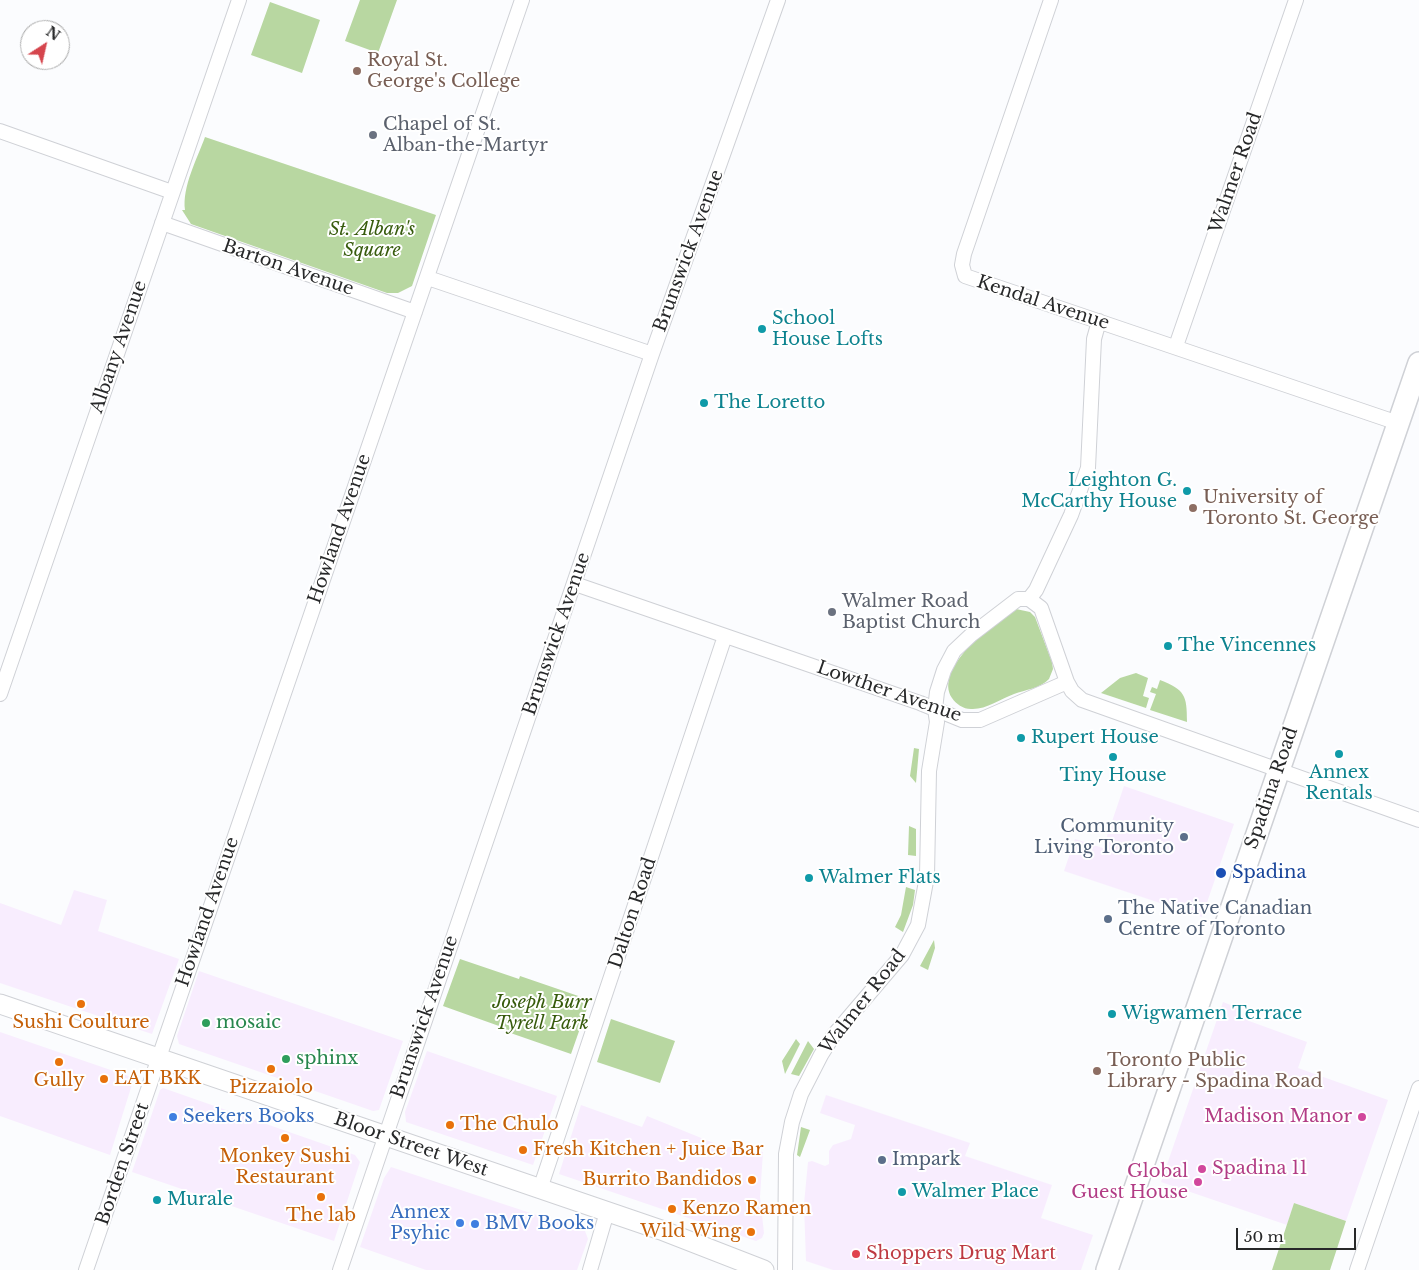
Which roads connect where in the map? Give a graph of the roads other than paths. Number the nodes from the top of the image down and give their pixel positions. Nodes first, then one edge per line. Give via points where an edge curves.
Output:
1 (239, 0) edge
2 (522, 0) edge
3 (778, 0) edge
4 (1050, 0) edge
5 (1296, 0) edge
6 (0, 131) edge
7 (172, 192) junction
8 (162, 223) junction
9 (428, 278) junction
10 (415, 312) junction
11 (1099, 321) junction
12 (1176, 346) junction
13 (652, 354) junction
14 (1419, 363) edge
15 (1398, 423) junction
16 (575, 584) junction
17 (1029, 599) junction
18 (725, 636) junction
19 (1067, 682) junction
20 (0, 694) edge
21 (935, 709) junction
22 (1279, 769) junction
23 (1419, 820) edge
24 (0, 1004) edge
25 (158, 1058) junction
26 (1419, 1088) edge
27 (385, 1136) junction
28 (540, 1189) junction
29 (608, 1212) junction
30 (86, 1270) edge
31 (340, 1270) edge
32 (590, 1270) edge
33 (764, 1270) edge
34 (785, 1270) edge
35 (1107, 1270) edge
36 (1357, 1270) edge

1 - 7 street, Albany Avenue
2 - 9 street, Howland Avenue
3 - 13 street, Brunswick Avenue
4 - 11 street, Kendal Avenue via 964,254 963,272 969,279
5 - 12 street, Walmer Road
6 - 7 street
7 - 8 street, Albany Avenue
8 - 10 street, Barton Avenue
8 - 20 street, Albany Avenue
9 - 10 street, Howland Avenue
9 - 13 street
10 - 25 street, Howland Avenue
11 - 12 street, Kendal Avenue
11 - 17 street via 1094,339 1088,468 1068,522
12 - 15 street, Kendal Avenue
13 - 16 street, Brunswick Avenue
14 - 15 main road, Spadina Road
15 - 22 main road, Spadina Road
16 - 18 street, Lowther Avenue
16 - 27 street, Brunswick Avenue
17 - 19 street via 1041,608
17 - 21 street, Walmer Road via 1018,598 1006,606 954,651 939,685
18 - 21 street, Lowther Avenue
18 - 28 street, Dalton Road
19 - 21 street, Lowther Avenue via 980,720 962,720
19 - 22 street via 1082,700
21 - 34 street, Walmer Road via 937,722 929,771 926,876 918,925 902,955 833,1036 801,1094 786,1154
22 - 23 street
22 - 35 main road, Spadina Road
24 - 25 main road, Bloor Street West
25 - 27 main road, Bloor Street West
25 - 30 street, Borden Street
26 - 36 street
27 - 28 main road, Bloor Street West
27 - 31 street, Brunswick Avenue
28 - 29 main road, Bloor Street West
29 - 32 street
29 - 33 main road, Bloor Street West

